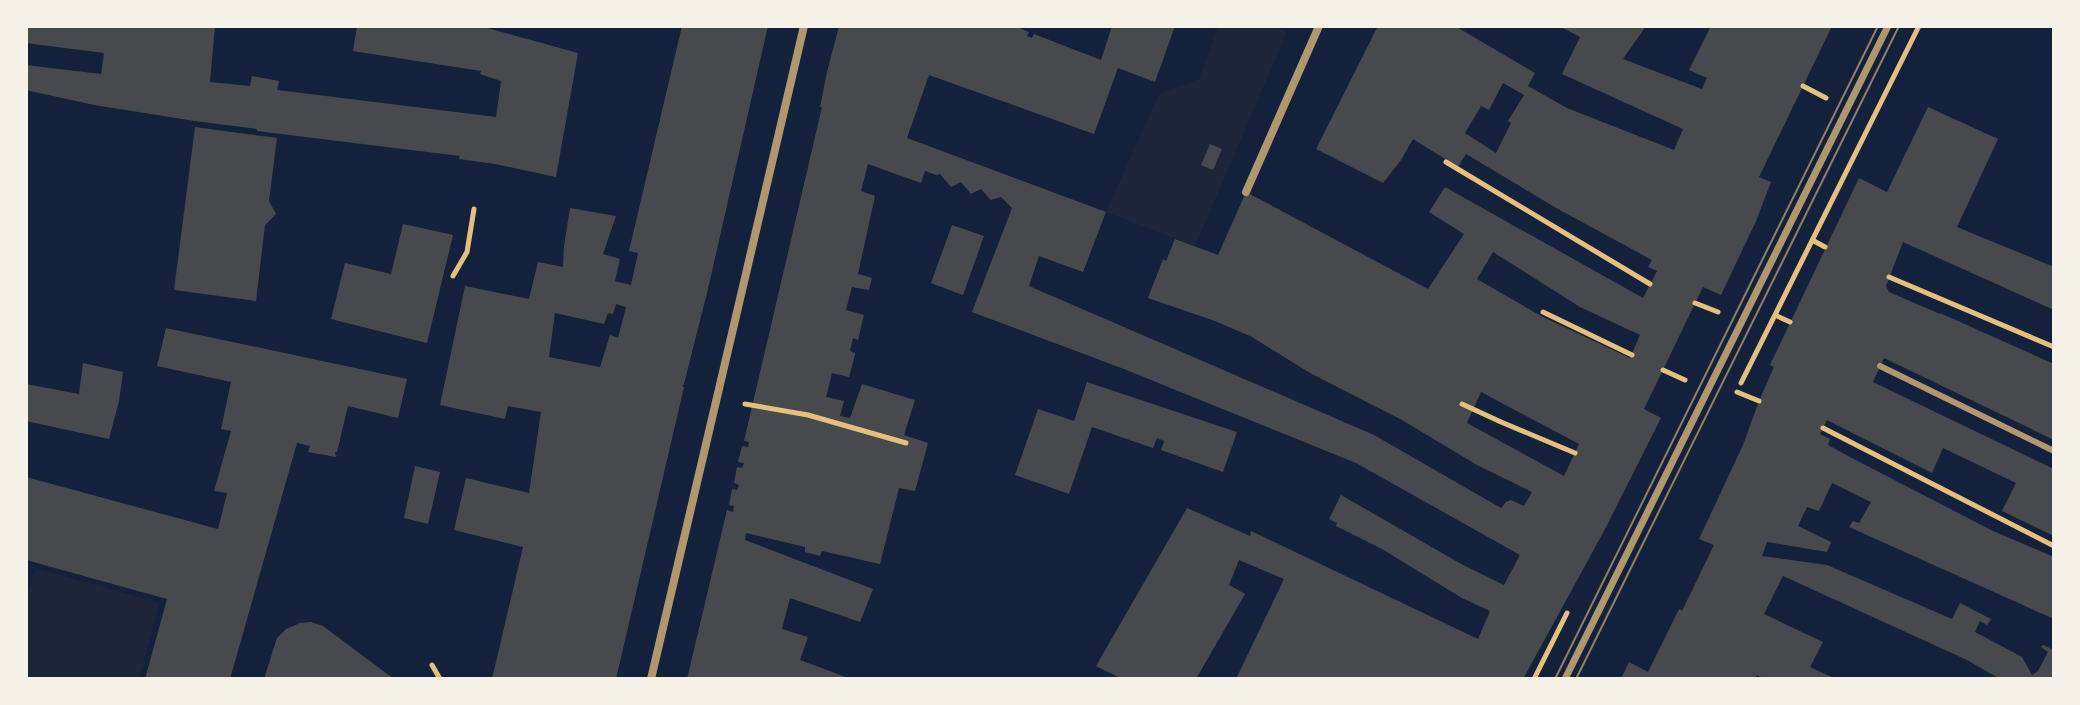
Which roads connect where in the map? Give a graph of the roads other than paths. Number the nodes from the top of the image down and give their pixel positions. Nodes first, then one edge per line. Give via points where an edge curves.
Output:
1 (804, 26) edge
2 (1319, 26) edge
3 (1888, 26) edge
4 (1246, 192) dead end
5 (1880, 366) dead end
6 (2054, 451) edge
7 (651, 679) edge
8 (1565, 679) edge

1 - 7 street
2 - 4 street
3 - 8 street
5 - 6 lane

